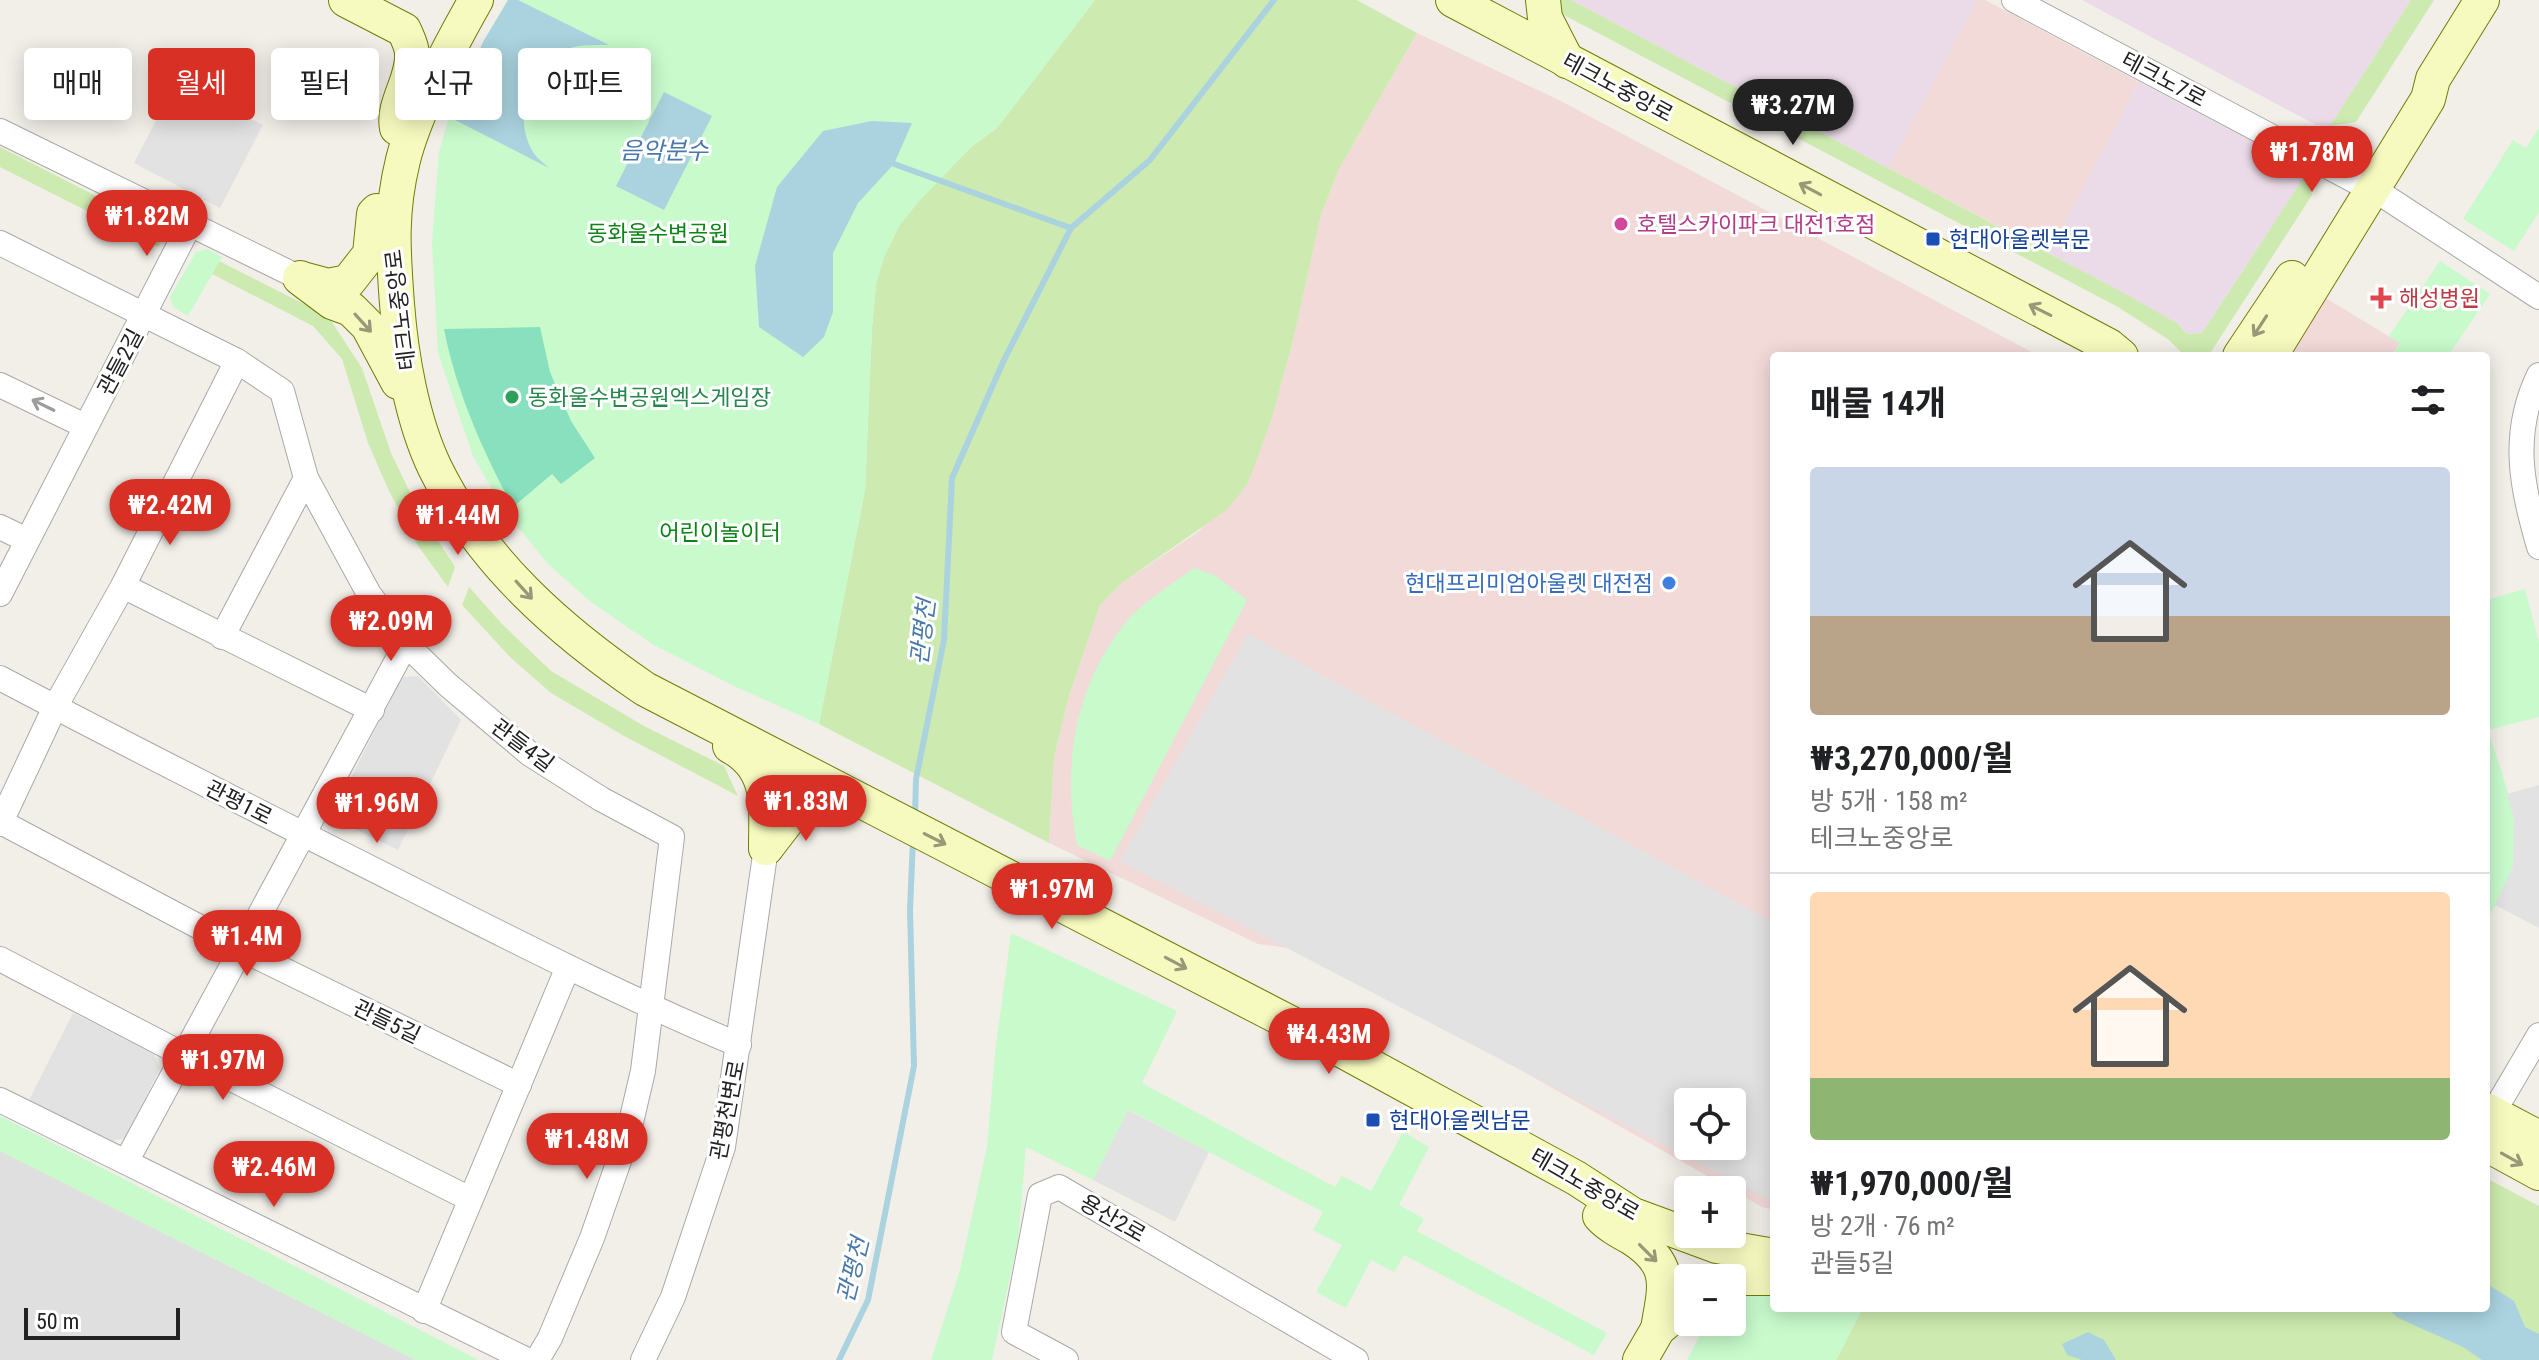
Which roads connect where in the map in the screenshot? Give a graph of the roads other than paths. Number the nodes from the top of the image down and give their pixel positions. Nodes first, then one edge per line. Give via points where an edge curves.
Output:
1 (346, 0) edge
2 (476, 0) edge
3 (1498, 0) edge
4 (1543, 0) edge
5 (2014, 0) edge
6 (2482, 0) edge
7 (1457, 2) edge
8 (1567, 61) junction
9 (0, 131) edge
10 (404, 156) junction
11 (2364, 185) junction
12 (397, 190) junction
13 (190, 224) junction
14 (0, 243) edge
15 (300, 278) junction
16 (2539, 297) edge
17 (146, 314) junction
18 (2115, 351) edge
19 (2243, 352) edge
20 (2272, 352) edge
21 (237, 361) junction
22 (2539, 375) edge
23 (0, 385) edge
24 (85, 426) junction
25 (420, 426) junction
26 (306, 478) junction
27 (0, 527) edge
28 (27, 540) junction
29 (2539, 547) edge
30 (123, 586) junction
31 (0, 594) edge
32 (222, 637) junction
33 (406, 644) junction
34 (0, 678) edge
35 (55, 707) junction
36 (372, 710) junction
37 (711, 723) junction
38 (825, 790) junction
39 (1, 823) edge
40 (304, 835) junction
41 (766, 848) junction
42 (241, 949) junction
43 (0, 959) edge
44 (568, 967) junction
45 (651, 1008) junction
46 (2539, 1035) edge
47 (739, 1045) junction
48 (184, 1055) junction
49 (519, 1085) junction
50 (0, 1100) edge
51 (2490, 1120) edge
52 (2490, 1124) edge
53 (2490, 1125) edge
54 (2539, 1138) edge
55 (126, 1162) junction
56 (2539, 1173) edge
57 (1576, 1178) junction
58 (470, 1199) junction
59 (1770, 1255) edge
60 (1746, 1278) edge
61 (1770, 1278) edge
62 (424, 1311) junction
63 (1674, 1316) edge
64 (1658, 1329) junction
65 (527, 1360) edge
66 (537, 1360) edge
67 (643, 1360) edge
68 (1066, 1360) edge
69 (1356, 1360) edge
70 (1640, 1360) edge

1 - 10 main road via 404,30 412,52 410,75 395,119
2 - 10 main road, 테크노중앙로
3 - 7 main road
4 - 8 main road via 1545,18
5 - 11 street, 테크노7로
6 - 11 main road via 2433,79 2428,99
7 - 8 main road, 테크노중앙로
18 -> 8 main road, 테크노중앙로
9 - 13 street
10 - 12 main road, 테크노중앙로
11 - 16 street, 테크노7로
11 -> 19 main road
11 - 20 main road
12 - 15 main road via 374,214 370,254 348,282 328,286
12 - 25 main road, 테크노중앙로 via 391,235 400,349
13 - 15 street
13 - 17 street
14 - 17 street, 관들2길
15 -> 25 main road via 351,309 368,326
17 - 21 street, 관들4길
17 - 24 street, 관들2길
21 - 26 street, 관들4길 via 282,391
21 - 30 street
22 - 29 street via 2526,401 2520,449 2524,494
24 -> 23 street
24 - 28 street, 관들2길
25 -> 37 main road, 테크노중앙로 via 434,466 460,512 543,612 645,689
26 - 32 street
26 - 33 street, 관들4길 via 369,594
27 - 28 street
28 - 31 street, 관들2길
30 - 32 street
30 - 35 street
32 - 36 street
33 - 36 street
33 - 45 street, 관들4길 via 530,754 672,837
34 - 35 street, 관평1로
35 - 39 street, 관들5길
35 - 40 street, 관평1로
36 - 40 street
37 - 38 main road, 테크노중앙로
37 - 41 main road via 715,738 741,752 761,776
38 - 41 main road via 800,804
38 -> 57 main road, 테크노중앙로 via 1024,883
39 - 42 street, 관들5길
40 - 42 street
40 - 44 street, 관평1로
41 - 47 street, 관평천변로
42 - 48 street
42 - 49 street, 관들5길
43 - 48 street
44 - 45 street, 관평1로
44 - 49 street
45 - 47 street, 관평1로
45 - 66 street via 628,1135 592,1238
46 - 51 street
47 - 67 street, 관평천변로 via 723,1147 673,1297
48 - 55 street
48 - 58 street
49 - 58 street
50 - 55 street
52 - 54 main road
53 -> 56 main road
55 - 62 street
57 - 59 main road, 테크노중앙로 via 1633,1215 1717,1246
57 -> 64 main road via 1603,1220 1660,1264 1666,1281
58 - 62 street
60 - 61 main road
62 - 65 street
63 - 64 main road
64 - 70 main road
68 - 69 street, 용산2로 via 1014,1332 1040,1195 1059,1187

